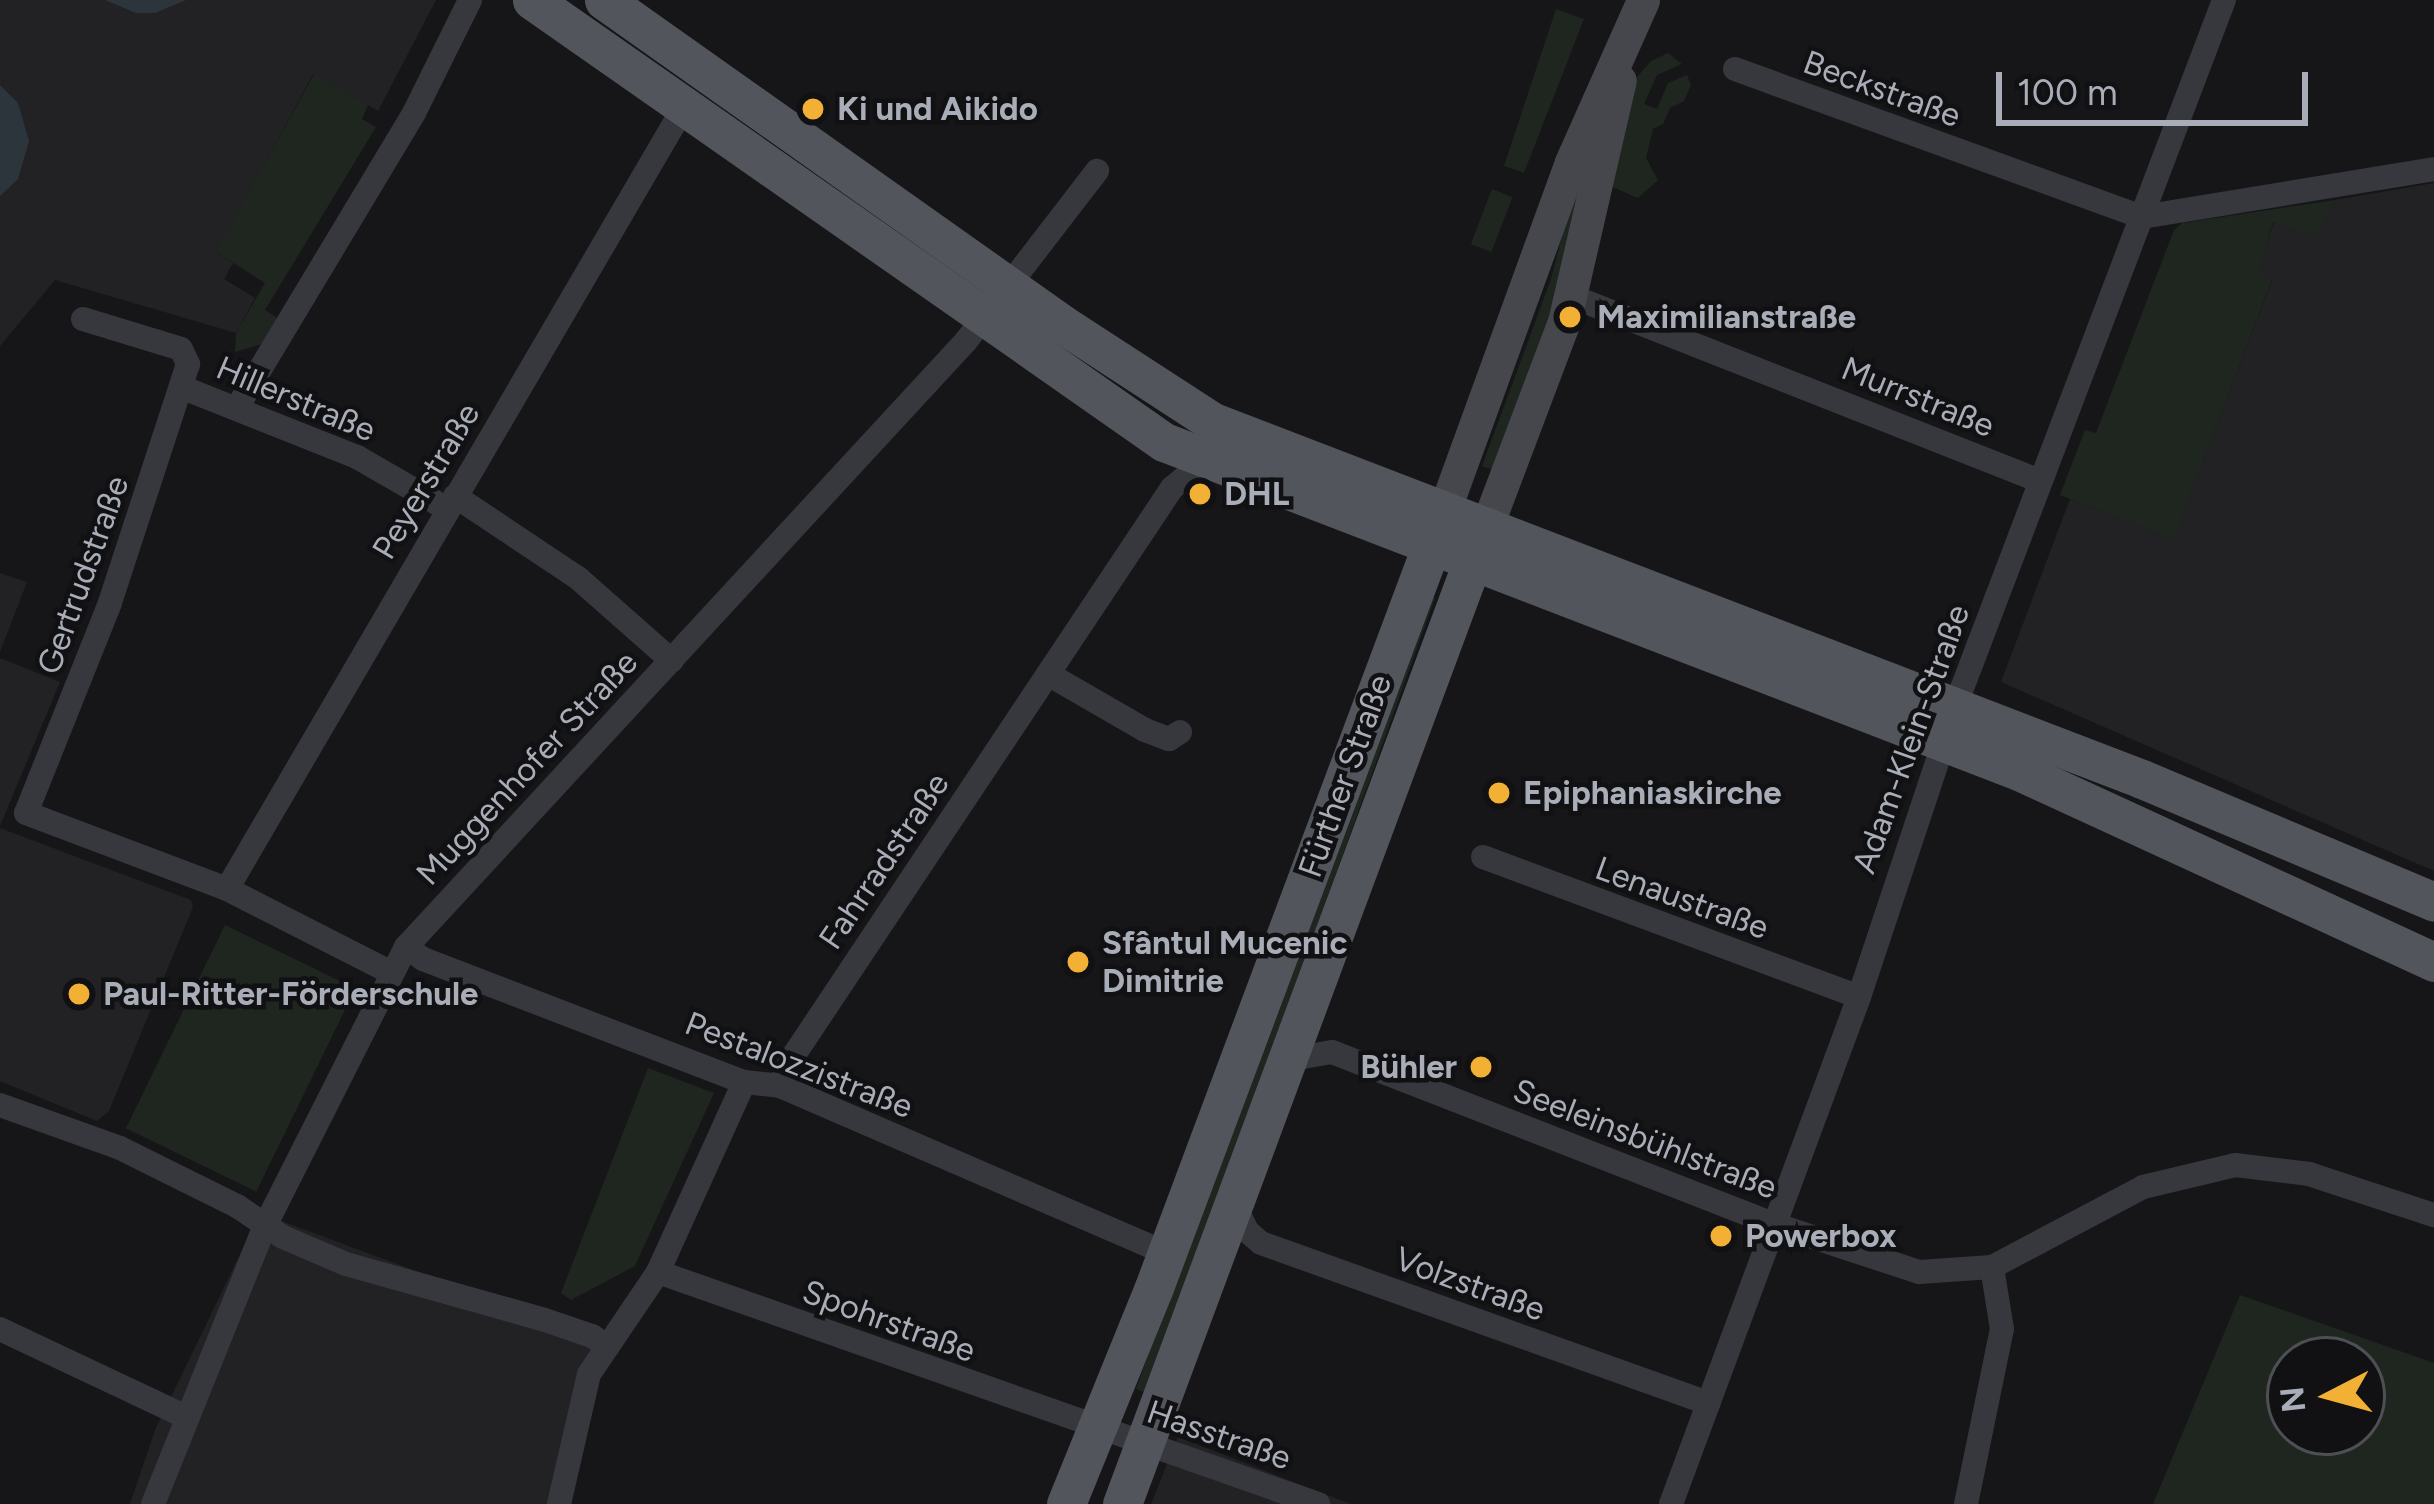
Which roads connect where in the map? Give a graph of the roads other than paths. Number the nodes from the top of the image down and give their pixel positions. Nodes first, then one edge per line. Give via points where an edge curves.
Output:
1 (470, 0) edge
2 (532, 0) edge
3 (604, 0) edge
4 (1643, 0) edge
5 (2224, 0) edge
6 (1624, 49) junction
7 (1735, 70) dead end
8 (684, 107) junction
9 (2434, 169) edge
10 (1097, 171) dead end
11 (2142, 218) junction
12 (1571, 296) junction
13 (998, 303) junction
14 (83, 319) dead end
15 (188, 355) joint
16 (181, 387) junction
17 (238, 406) junction
18 (1206, 460) junction
19 (2040, 481) junction
20 (451, 502) junction
21 (1437, 530) junction
22 (1478, 546) junction
23 (672, 661) junction
24 (1048, 674) junction
25 (1948, 725) junction
26 (1180, 733) dead end
27 (1483, 857) dead end
28 (227, 889) junction
29 (2434, 902) edge
30 (406, 947) junction
31 (2434, 962) edge
32 (391, 971) junction
33 (1859, 998) junction
34 (1281, 1068) junction
35 (744, 1082) junction
36 (779, 1086) junction
37 (0, 1105) edge
38 (1232, 1200) junction
39 (2434, 1215) edge
40 (1776, 1225) junction
41 (265, 1226) junction
42 (1166, 1253) junction
43 (1992, 1267) junction
44 (658, 1273) junction
45 (0, 1329) edge
46 (608, 1347) junction
47 (1708, 1403) junction
48 (184, 1416) junction
49 (1098, 1428) junction
50 (1142, 1443) junction
51 (153, 1504) edge
52 (559, 1504) edge
53 (1066, 1504) edge
54 (1122, 1504) edge
55 (1318, 1504) edge
56 (1671, 1504) edge
57 (1966, 1504) edge

1 - 17 street via 414,113
2 - 8 main road
3 - 13 main road
4 - 6 main road, Fürther Straße
5 - 11 street, Adam-Klein-Straße
6 - 12 main road, Fürther Straße
6 - 21 main road, Fürther Straße via 1571,162
7 - 11 street, Beckstraße
8 - 13 main road
8 - 20 street, Peyerstraße
9 - 11 street
10 - 13 street, Muggenhofer Straße
11 - 19 street, Adam-Klein-Straße
12 - 19 street, Murrstraße
12 - 22 main road, Fürther Straße
13 - 18 main road via 1135,425
13 - 21 main road via 1197,414
13 - 23 street, Muggenhofer Straße
14 - 15 street, Hillerstraße
15 - 16 street, Gertrudstraße
16 - 17 street, Hillerstraße
16 - 28 street, Gertrudstraße via 110,603 26,813
17 - 20 street, Hillerstraße
18 - 21 main road
18 - 24 street, Fahrradstraße via 1166,497
19 - 25 street, Adam-Klein-Straße
20 - 23 street, Hillerstraße via 578,578
20 - 28 street, Peyerstraße
21 - 22 main road
21 - 42 main road, Fürther Straße
22 - 25 main road
22 - 34 main road, Fürther Straße
23 - 30 street, Muggenhofer Straße
24 - 26 street via 1144,730 1168,739
24 - 36 street, Fahrradstraße
25 - 29 main road
25 - 31 main road
25 - 33 street, Adam-Klein-Straße
27 - 33 street, Lenaustraße
28 - 32 street
30 - 32 street, Muggenhofer Straße
30 - 35 street, Pestalozzistraße
32 - 41 street, Muggenhofer Straße
33 - 40 street, Adam-Klein-Straße
34 - 38 main road, Fürther Straße
34 - 40 street, Seeleinsbühlstraße via 1333,1052
35 - 36 street, Pestalozzistraße
35 - 44 street
36 - 42 street, Pestalozzistraße
37 - 41 street via 120,1148
38 - 47 street, Volzstraße via 1261,1243
38 - 50 main road, Fürther Straße
39 - 43 street via 2278,1167 2209,1168 2143,1187
40 - 43 street, Seeleinsbühlstraße via 1919,1272
40 - 47 street, Adam-Klein-Straße
41 - 46 street via 346,1264 542,1319
41 - 48 street, Muggenhofer Straße
42 - 49 main road, Fürther Straße
43 - 57 street via 2002,1329
44 - 46 street
44 - 49 street, Spohrstraße
45 - 48 street
46 - 52 street via 589,1374
47 - 56 street, Adam-Klein-Straße
48 - 51 street, Muggenhofer Straße
49 - 50 street, Hasstraße
49 - 53 main road, Fürther Straße
50 - 54 main road, Fürther Straße
50 - 55 street, Hasstraße

